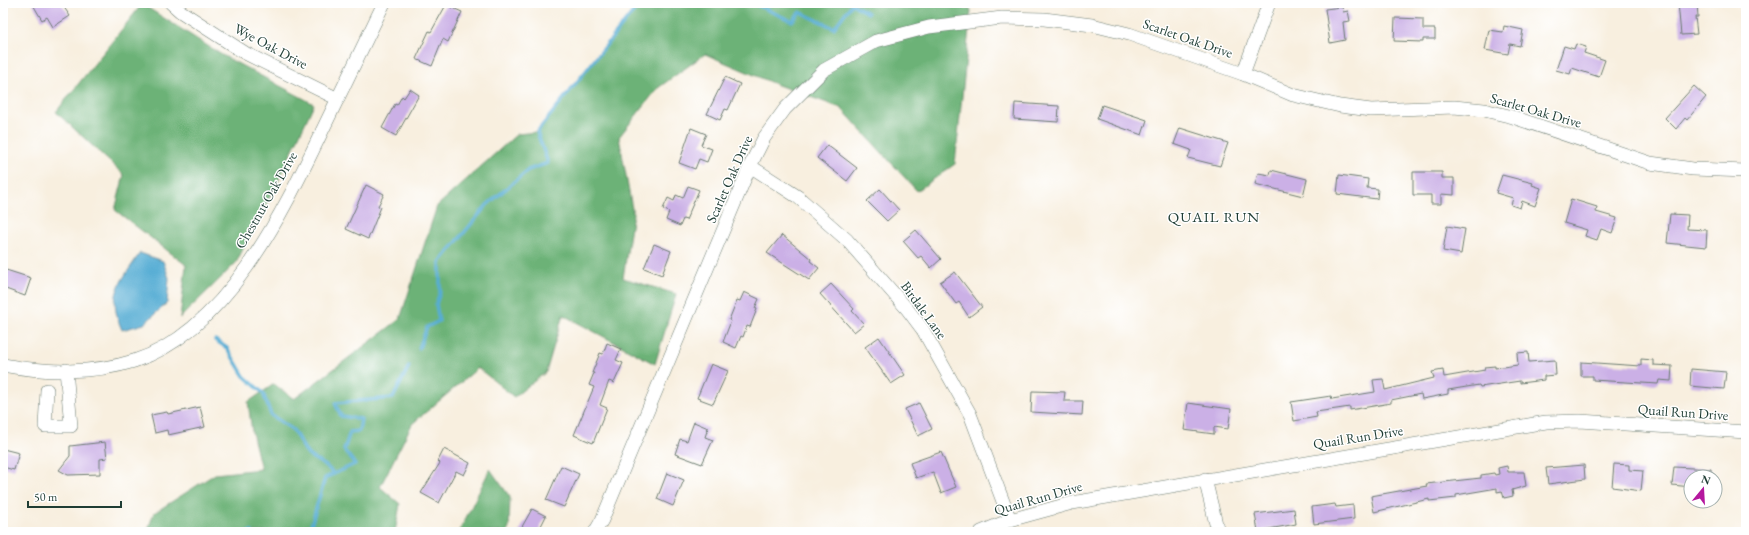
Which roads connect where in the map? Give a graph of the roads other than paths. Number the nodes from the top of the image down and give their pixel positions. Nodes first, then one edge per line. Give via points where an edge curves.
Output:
1 (171, 3) edge
2 (384, 3) edge
3 (1269, 3) edge
4 (1243, 74) junction
5 (338, 99) junction
6 (750, 166) junction
7 (1746, 170) edge
8 (3, 366) edge
9 (66, 370) junction
10 (47, 390) dead end
11 (1746, 432) edge
12 (1205, 479) junction
13 (1010, 520) junction
14 (595, 532) edge
15 (981, 532) edge
16 (1218, 532) edge

1 - 5 street, Wye Oak Drive via 245,53
2 - 5 street, Chestnut Oak Drive
3 - 4 street
4 - 6 street, Scarlet Oak Drive via 1129,34 1092,25 1044,19 1002,18 929,27 876,42 824,70 785,109 764,138
4 - 7 street, Scarlet Oak Drive via 1293,95 1340,106 1372,110 1454,107 1484,110 1650,162 1693,169
5 - 9 street, Chestnut Oak Drive via 267,238 231,288 204,318 172,343 135,361 88,371
6 - 13 street, Birdale Lane via 798,198 847,240 923,330 970,414
6 - 14 street, Scarlet Oak Drive
8 - 9 street, Chestnut Oak Drive via 27,370
9 - 10 street via 71,426 45,426
11 - 12 street, Quail Run Drive via 1546,422
12 - 13 street, Quail Run Drive via 1072,502
12 - 16 street
13 - 15 street, Quail Run Drive

